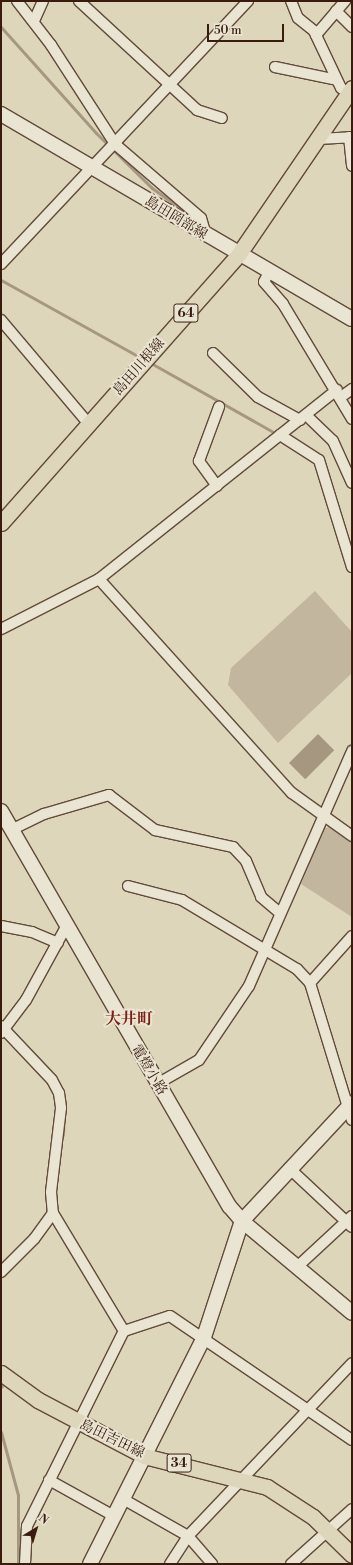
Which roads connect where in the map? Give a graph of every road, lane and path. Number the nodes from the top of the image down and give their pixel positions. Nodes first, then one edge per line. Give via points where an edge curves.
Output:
1 (17, 1) edge
2 (43, 1) edge
3 (80, 1) edge
4 (248, 1) edge
5 (291, 1) edge
6 (345, 1) edge
7 (336, 12) junction
8 (34, 21) junction
9 (352, 27) edge
10 (316, 35) junction
11 (274, 67) dead end
12 (337, 80) junction
13 (170, 85) junction
14 (350, 90) edge
15 (1, 114) edge
16 (222, 118) dead end
17 (350, 137) edge
18 (317, 139) junction
19 (114, 144) junction
20 (352, 166) edge
21 (92, 167) junction
22 (206, 236) junction
23 (238, 255) junction
24 (1, 264) edge
25 (269, 272) junction
26 (352, 319) edge
27 (1, 320) edge
28 (213, 353) dead end
29 (352, 389) edge
30 (339, 394) junction
31 (219, 407) dead end
32 (303, 417) junction
33 (352, 419) edge
34 (89, 424) junction
35 (280, 435) junction
36 (352, 483) edge
37 (216, 486) junction
38 (1, 523) edge
39 (352, 567) edge
40 (99, 579) junction
41 (1, 628) edge
42 (352, 751) edge
43 (1, 811) edge
44 (324, 817) junction
45 (11, 830) junction
46 (352, 836) edge
47 (128, 886) dead end
48 (280, 913) junction
49 (1, 926) edge
50 (66, 927) junction
51 (352, 936) edge
52 (58, 943) junction
53 (264, 949) junction
54 (310, 983) junction
55 (2, 1029) edge
56 (158, 1084) junction
57 (350, 1110) edge
58 (289, 1168) junction
59 (53, 1213) junction
60 (242, 1222) junction
61 (350, 1222) edge
62 (297, 1267) junction
63 (1, 1272) edge
64 (352, 1313) edge
65 (124, 1331) junction
66 (204, 1337) junction
67 (352, 1363) edge
68 (1, 1373) edge
69 (308, 1410) junction
70 (77, 1423) junction
71 (352, 1440) edge
72 (144, 1456) junction
73 (244, 1478) junction
74 (49, 1480) junction
75 (123, 1500) junction
76 (352, 1509) edge
77 (114, 1516) junction
78 (328, 1531) junction
79 (188, 1536) junction
80 (352, 1555) edge
81 (25, 1564) edge
82 (90, 1564) edge
83 (170, 1564) edge
84 (212, 1564) edge
85 (291, 1564) edge

1 - 8 street
2 - 8 street
3 - 13 street
4 - 13 street
5 - 10 street via 298,18
6 - 7 street
7 - 9 street
7 - 10 street
8 - 19 street
10 - 12 street
11 - 12 street
12 - 14 street
13 - 16 street via 197,110
13 - 19 street
14 - 18 main road, 島田川根線 / 64
15 - 21 street, 島田岡部線
17 - 18 street
17 - 20 street
18 - 23 main road, 島田川根線 / 64
19 - 21 street
19 - 22 street via 201,218
21 - 22 street, 島田岡部線
21 - 24 street
22 - 23 street, 島田岡部線
23 - 25 street, 島田岡部線
23 - 34 main road, 島田川根線 / 64
25 - 26 street, 島田岡部線
25 - 30 street via 264,282 284,304
27 - 34 street
28 - 32 street via 258,397
29 - 30 street
30 - 32 street
30 - 33 street
31 - 37 street via 199,461
32 - 35 street
32 - 36 street via 333,441
34 - 38 main road, 島田川根線 / 64
35 - 37 street
35 - 39 street via 319,460
37 - 40 street
40 - 41 street
40 - 44 street via 292,792
42 - 44 street
43 - 45 street, 電燈小路
44 - 46 street
44 - 48 street
45 - 48 street via 44,814 109,795 155,830 233,847 246,861 261,897
45 - 50 street, 電燈小路
47 - 53 street via 182,900
48 - 53 street
49 - 52 street via 32,932
50 - 52 street
50 - 56 street, 電燈小路
51 - 54 street
52 - 55 street via 26,1000
53 - 54 street via 284,959
53 - 56 street via 249,986 199,1060
54 - 57 street
55 - 59 street via 52,1080 59,1093 51,1192
56 - 60 street, 電燈小路
57 - 58 street
58 - 60 street
58 - 61 street
59 - 63 street via 34,1239
59 - 65 street
60 - 62 street, 電燈小路
60 - 66 street
61 - 62 street
62 - 64 street, 電燈小路
65 - 66 street via 170,1316
65 - 70 street
66 - 69 street
66 - 72 street
67 - 69 street
68 - 70 main road, 島田吉田線 / 34
69 - 71 street
69 - 73 street
70 - 72 main road, 島田吉田線 / 34
70 - 74 street
72 - 73 main road, 島田吉田線 / 34
72 - 75 street
73 - 78 main road, 島田吉田線 / 34 via 293,1501
73 - 79 street
74 - 77 street
74 - 81 street via 27,1526
75 - 77 street
75 - 79 street
76 - 78 street
77 - 82 street
78 - 80 main road, 島田吉田線 / 34
78 - 85 street
79 - 83 street
79 - 84 street

